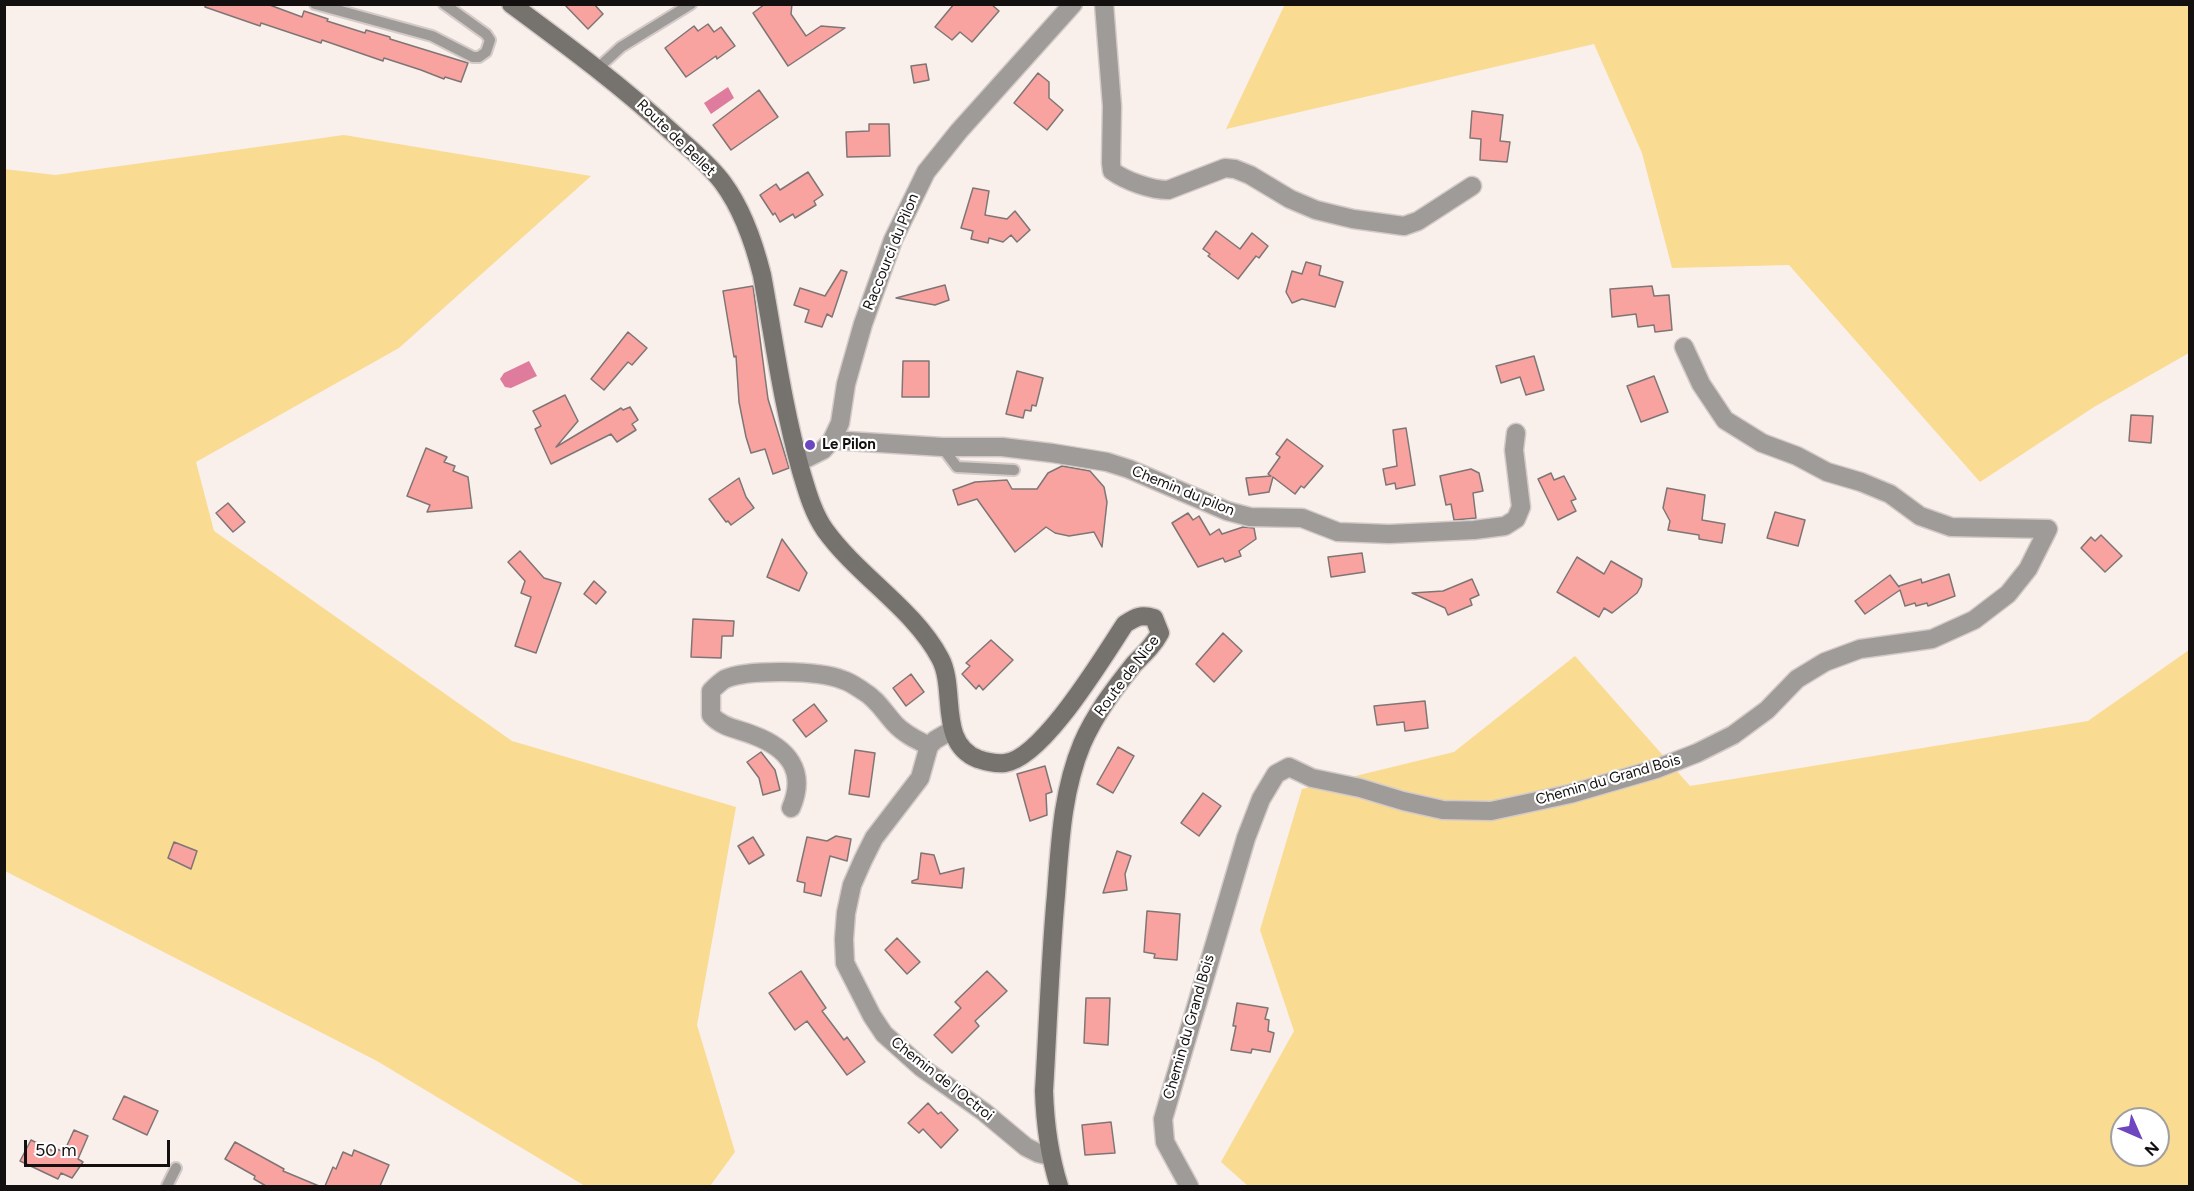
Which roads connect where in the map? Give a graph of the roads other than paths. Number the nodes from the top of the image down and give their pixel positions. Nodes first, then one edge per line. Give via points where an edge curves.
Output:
1 (315, 4) edge
2 (444, 4) edge
3 (511, 4) edge
4 (691, 4) edge
5 (1072, 4) edge
6 (1104, 4) edge
7 (598, 68) junction
8 (1472, 186) dead end
9 (1684, 347) dead end
10 (1516, 433) dead end
11 (832, 440) junction
12 (942, 447) junction
13 (799, 462) junction
14 (1014, 470) dead end
15 (809, 497) joint
16 (952, 730) junction
17 (929, 746) junction
18 (790, 808) dead end
19 (1050, 1156) junction
20 (176, 1168) dead end
21 (167, 1186) edge
22 (1059, 1186) edge
23 (1189, 1186) edge

1 - 2 lane via 432,36 473,57 486,52 490,40 486,34
3 - 7 main road, Route de Bellet
4 - 7 lane via 621,46
5 - 11 street, Raccourci du Pilon via 926,172 893,240 863,324 840,423
6 - 8 street via 1112,106 1111,163 1112,171 1119,176 1168,190 1225,168 1235,169 1316,210 1404,226
7 - 13 main road, Route de Bellet via 692,151 734,200 756,250
9 - 23 street, Chemin du Grand Bois via 1701,384 1725,420 1762,443 1890,494 1920,516 1951,527 2049,529 2028,568 2008,594 1974,620 1950,632 1932,639 1860,649 1825,662 1797,680 1767,710 1733,735 1656,769 1570,794 1491,811 1443,810 1312,778 1289,767 1276,774 1246,838 1163,1119 1165,1142
10 - 12 street, Chemin du pilon via 1514,450 1521,507 1516,519 1505,526 1474,530 1389,534 1338,532 1302,518 1250,517 1107,462 1002,447
11 - 12 street, Chemin du pilon
11 - 13 street via 818,453
12 - 14 lane via 957,467
13 - 15 main road, Route de Bellet
15 - 16 main road, Route de Nice via 823,527 841,551 931,642 942,661
16 - 17 street
16 - 19 main road, Route de Nice via 970,755 990,762 1015,760 1047,734 1125,624 1137,616 1147,616 1158,625 1160,633 1154,645 1097,714 1068,791 1058,855 1044,1091
17 - 18 street via 904,732 880,704 842,679 781,672 723,680 711,691 711,715 718,723 770,742 792,763 797,785
17 - 19 street, Chemin de l'Octroi via 920,778 874,838 852,885 844,939 846,963 872,1016 890,1040 1026,1148
19 - 22 main road, Route de Nice
20 - 21 lane

